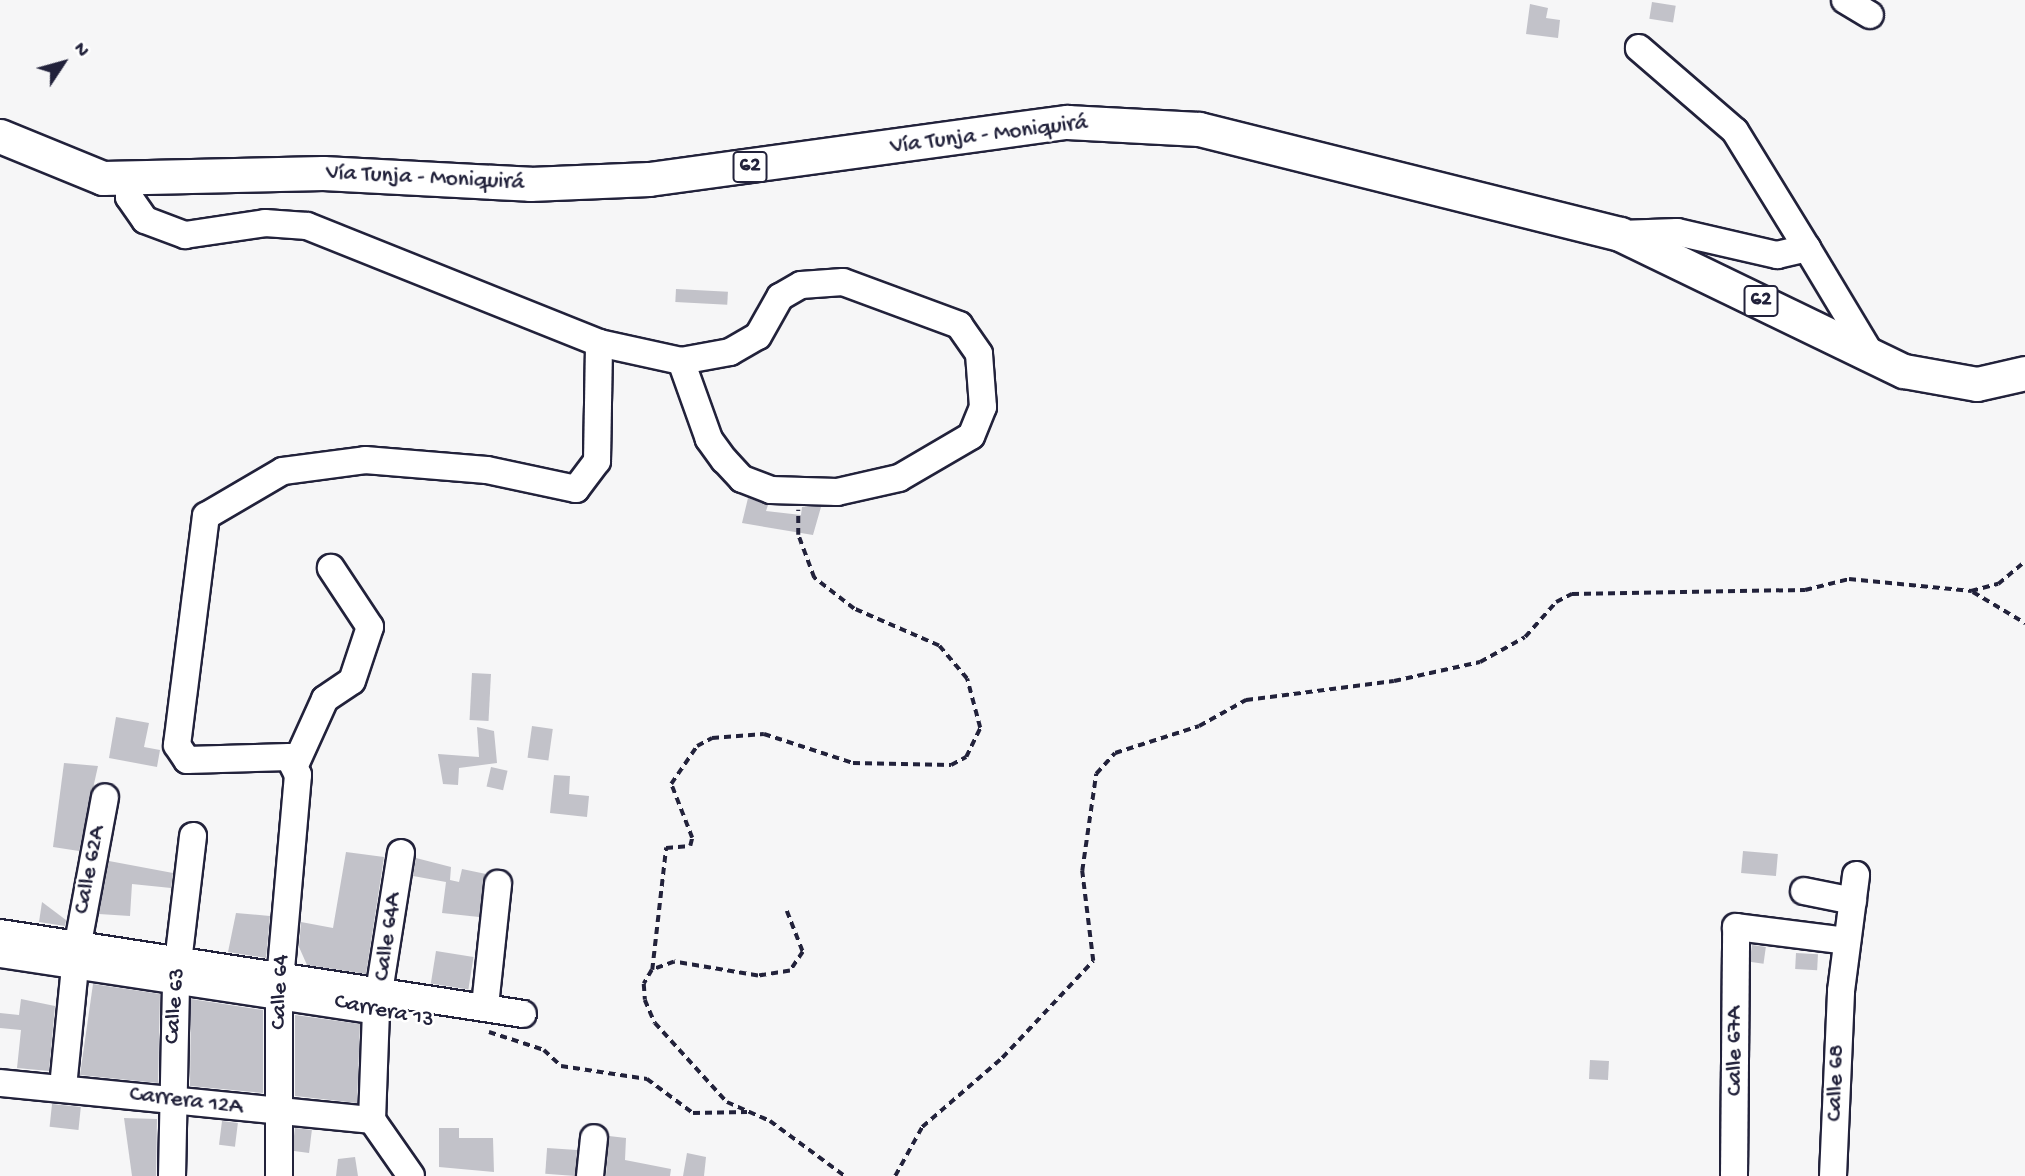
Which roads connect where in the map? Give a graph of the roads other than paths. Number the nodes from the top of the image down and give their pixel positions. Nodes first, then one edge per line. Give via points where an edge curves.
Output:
1 (1845, 0) edge
2 (1870, 15) dead end
3 (1639, 48) dead end
4 (0, 136) edge
5 (129, 179) junction
6 (1620, 234) junction
7 (1807, 248) junction
8 (599, 343) junction
9 (1872, 356) junction
10 (681, 361) junction
11 (2025, 373) edge
12 (331, 568) dead end
13 (296, 763) junction
14 (105, 797) dead end
15 (193, 836) dead end
16 (401, 853) dead end
17 (498, 884) dead end
18 (1804, 891) dead end
19 (0, 933) edge
20 (1847, 941) junction
21 (0, 954) edge
22 (76, 954) junction
23 (178, 969) junction
24 (280, 984) junction
25 (379, 1002) junction
26 (523, 1014) dead end
27 (483, 1018) junction
28 (0, 1083) edge
29 (63, 1087) junction
30 (171, 1100) junction
31 (280, 1114) junction
32 (372, 1120) junction
33 (594, 1138) dead end
34 (172, 1176) edge
35 (279, 1176) edge
36 (411, 1176) edge
37 (590, 1176) edge
38 (1734, 1176) edge
39 (1833, 1176) edge

1 - 2 street
3 - 7 street via 1735,131
4 - 5 main road, Vía Tunja - Moniquirá / 62 via 103,178
5 - 6 main road, Vía Tunja - Moniquirá / 62 via 323,173 530,184 649,179 1067,122 1134,123 1199,129
5 - 8 street via 129,197 145,220 185,235 265,223 307,226
6 - 7 street via 1677,233 1777,255
6 - 9 main road, Vía Tunja - Moniquirá / 62
7 - 9 street
8 - 10 street
8 - 13 street via 597,461 592,476 576,489 487,470 365,460 283,471 206,516 177,745 187,760 289,757
9 - 11 main road, Vía Tunja - Moniquirá / 62 via 1944,383 1977,384
10 - 10 street via 709,439 724,460 743,479 798,491 837,492 899,478 971,436 982,407 979,354 959,325 914,304 825,280 780,297 758,336 730,352
12 - 13 street, Calle 64 via 370,627 352,681 325,699
13 - 24 street, Calle 64
14 - 22 street, Calle 62A
15 - 23 street, Calle 63
16 - 25 street, Calle 64A
17 - 27 street
18 - 20 street, Calle 68 via 1854,888
19 - 22 street, Carrera 13
20 - 38 street, Calle 67A via 1736,927
20 - 39 street, Calle 68
21 - 22 street, Carrera 13
22 - 23 street, Carrera 13
22 - 29 street, Calle 62A
23 - 24 street, Carrera 13
23 - 30 street, Calle 63
24 - 25 street, Carrera 13
24 - 31 street, Calle 64
25 - 27 street, Carrera 13
25 - 32 street, Calle 64A
26 - 27 street, Carrera 13
28 - 29 street, Carrera 12A
29 - 30 street, Carrera 12A
30 - 31 street, Carrera 12A
30 - 34 street, Calle 63
31 - 32 street, Carrera 12A
31 - 35 street, Calle 64
32 - 36 street
33 - 37 street

